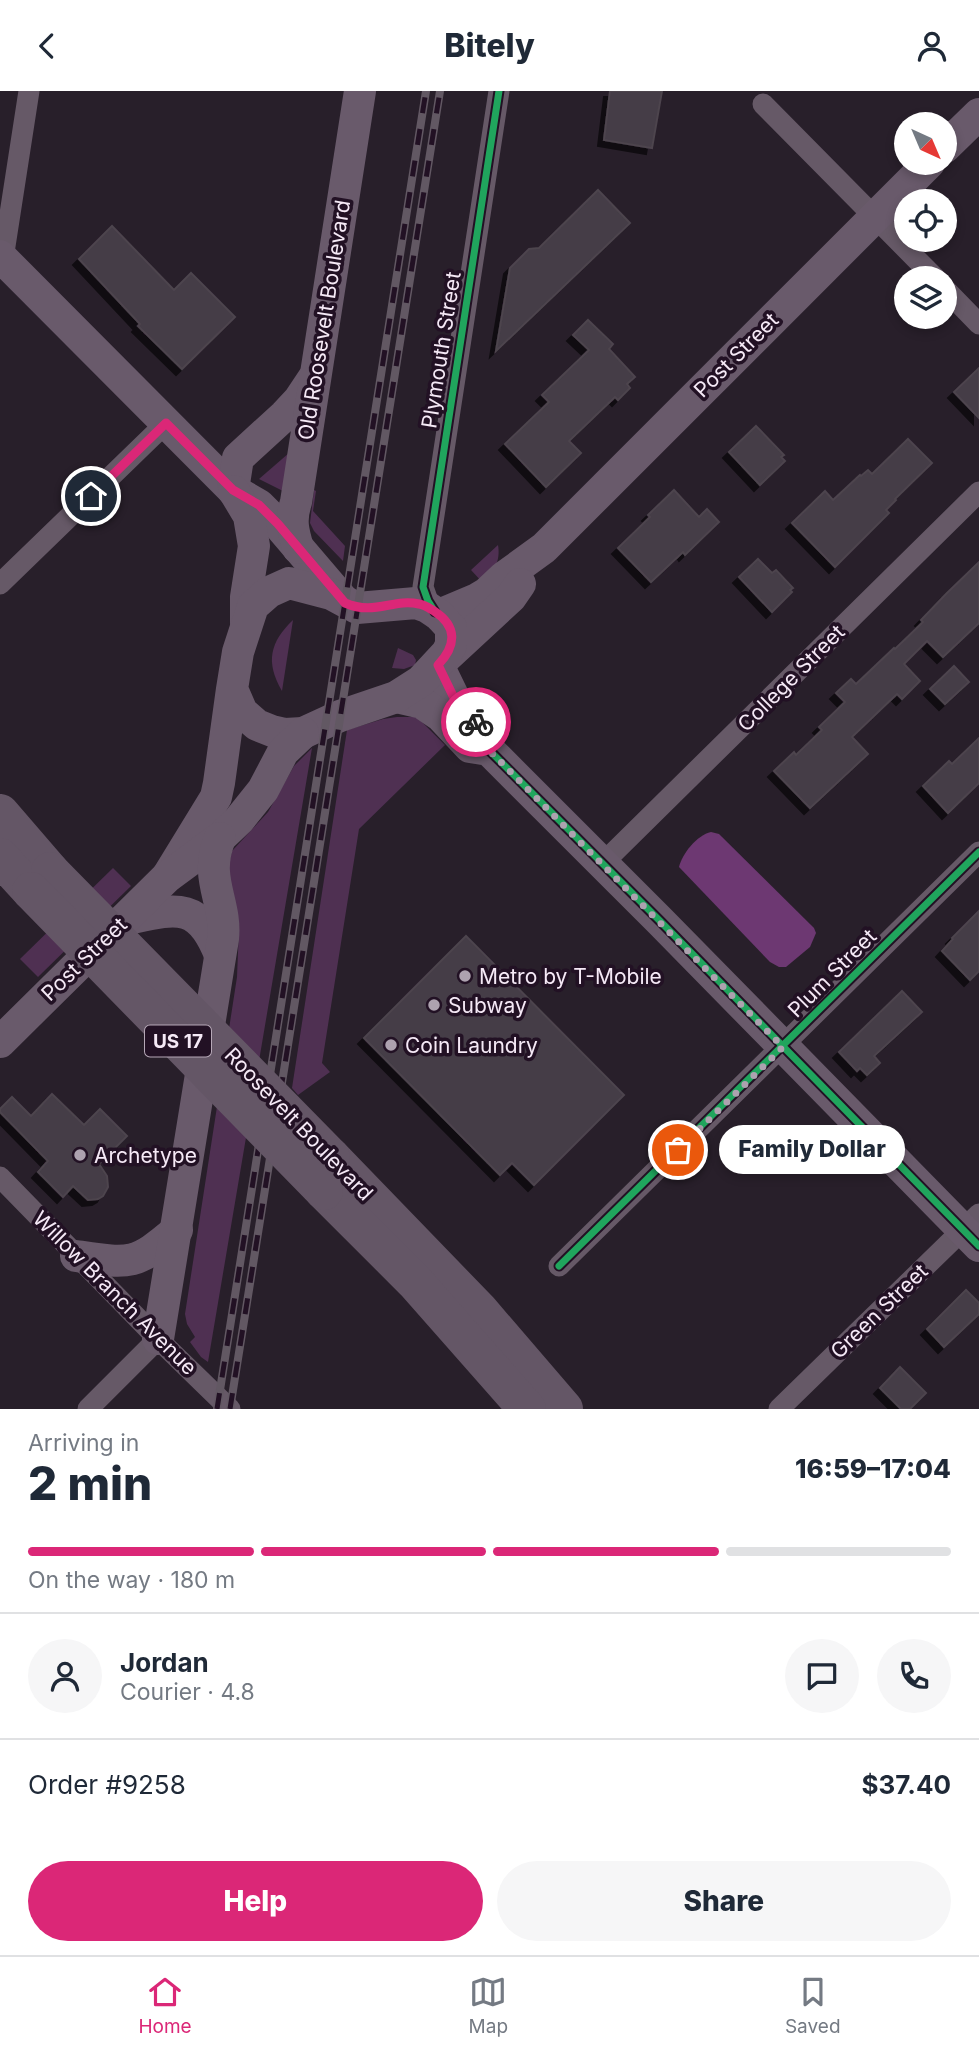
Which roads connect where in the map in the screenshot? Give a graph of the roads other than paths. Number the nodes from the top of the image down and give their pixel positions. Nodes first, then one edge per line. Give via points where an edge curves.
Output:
1 (29, 91) edge
2 (360, 91) edge
3 (499, 91) edge
4 (763, 104) dead end
5 (979, 114) edge
6 (957, 135) edge
7 (917, 175) edge
8 (874, 216) junction
9 (1, 258) edge
10 (922, 266) edge
11 (957, 301) edge
12 (979, 324) edge
13 (315, 375) junction
14 (166, 423) junction
15 (233, 490) junction
16 (979, 492) edge
17 (544, 548) junction
18 (298, 549) junction
19 (0, 584) edge
20 (345, 603) junction
21 (424, 604) junction
22 (246, 630) junction
23 (441, 662) junction
24 (232, 689) junction
25 (396, 697) junction
26 (303, 733) junction
27 (489, 750) junction
28 (0, 813) edge
29 (220, 838) junction
30 (979, 852) edge
31 (0, 857) edge
32 (602, 864) junction
33 (167, 877) junction
34 (41, 881) junction
35 (124, 920) junction
36 (220, 955) junction
37 (0, 1041) edge
38 (783, 1047) junction
39 (328, 1174) junction
40 (0, 1177) edge
41 (177, 1230) junction
42 (974, 1230) edge
43 (76, 1256) junction
44 (559, 1266) dead end
45 (158, 1339) junction
46 (88, 1409) edge
47 (230, 1409) edge
48 (527, 1409) edge
49 (564, 1409) edge
50 (779, 1409) edge

1 - 9 street
2 - 13 main road, Old Roosevelt Boulevard
3 - 21 street, Plymouth Street
4 - 8 street
5 - 6 main road
7 - 8 main road, Post Street
8 - 10 street
8 - 17 main road, Post Street
9 - 14 main road
11 - 12 street
13 - 15 main road via 299,400 238,458
13 - 18 main road, Old Roosevelt Boulevard via 292,514
14 - 15 main road
14 - 19 street
15 - 18 main road via 259,505
15 - 22 main road via 249,516 254,546
16 - 32 street, College Street
17 - 21 main road, Post Street via 478,599
17 - 23 main road, Post Street via 511,597
18 - 20 main road
20 - 21 main road, Post Street via 357,608
20 - 22 main road, Post Street via 315,589 280,585 253,606
21 - 23 main road via 448,624 452,634
22 - 24 main road
23 - 25 main road, Post Street
23 - 27 main road via 456,702 486,731
24 - 26 main road via 242,712 257,725 285,734
24 - 33 main road, Post Street via 212,804
25 - 26 main road, Post Street
25 - 27 main road via 422,703 470,747
26 - 29 main road, Post Street via 283,752 249,809
27 - 32 main road
28 - 34 highway, Roosevelt Boulevard / US 17
29 - 33 main road, Post Street
29 - 36 main road via 214,876 223,924
30 - 38 street, Plum Street
31 - 34 highway, Roosevelt Boulevard / US 17
32 - 38 main road
33 - 35 main road, Post Street
34 - 39 highway, Roosevelt Boulevard / US 17, bridge
35 - 36 main road via 173,910 191,915 207,929
35 - 37 main road, Post Street
36 - 41 main road
38 - 42 main road
38 - 44 street, Plum Street
39 - 48 highway, Roosevelt Boulevard / US 17
39 - 49 highway, Roosevelt Boulevard / US 17 via 479,1310
40 - 43 street, Willow Branch Avenue
41 - 43 main road via 135,1259
41 - 45 main road
42 - 50 street, Green Street
43 - 45 street, Willow Branch Avenue
45 - 46 street
45 - 47 street, Willow Branch Avenue

